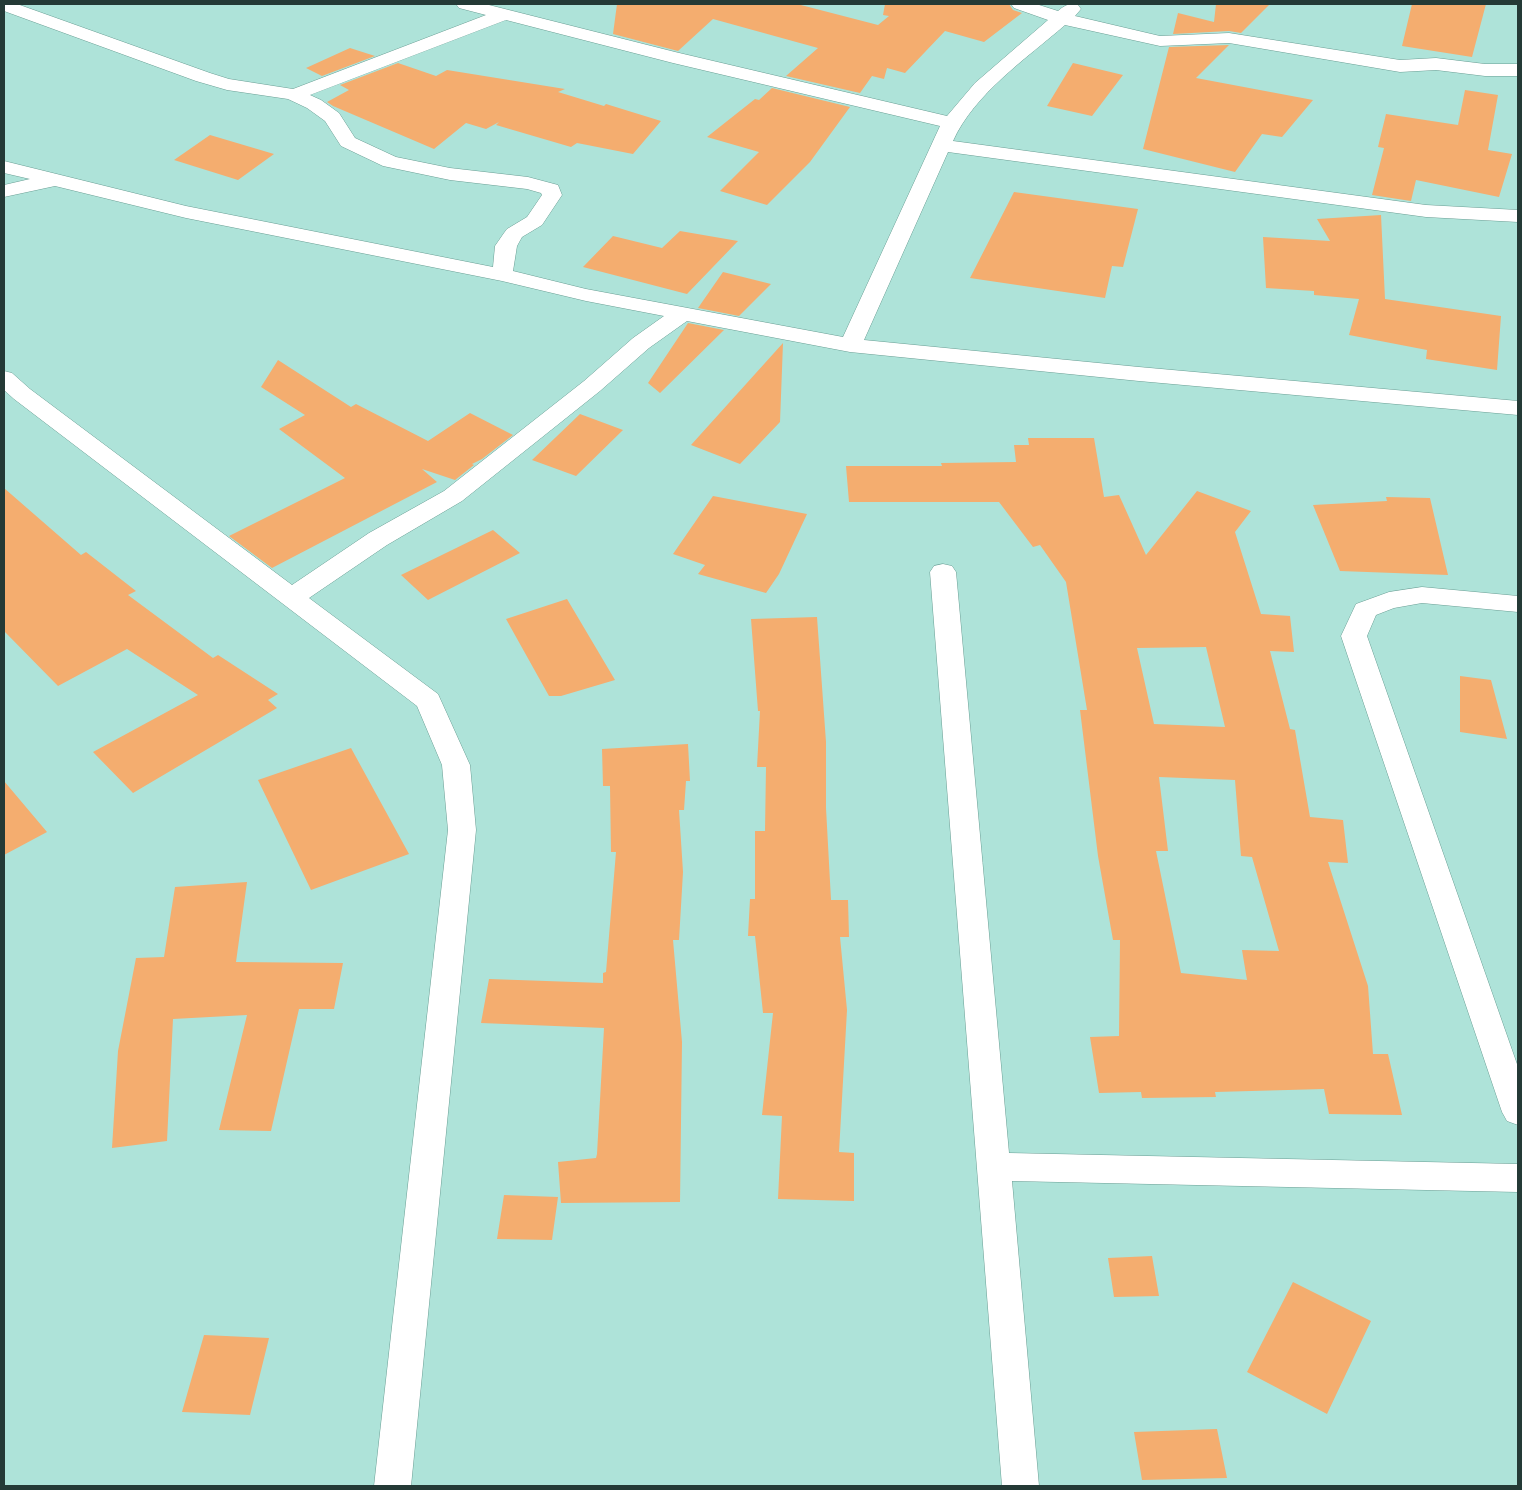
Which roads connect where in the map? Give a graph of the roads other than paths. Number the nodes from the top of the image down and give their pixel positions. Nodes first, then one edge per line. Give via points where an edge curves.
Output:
1 (465, 4) edge
2 (1020, 4) edge
3 (1079, 4) edge
4 (4, 5) edge
5 (502, 15) junction
6 (1060, 18) junction
7 (1518, 70) edge
8 (294, 96) junction
9 (951, 123) junction
10 (942, 145) junction
11 (4, 167) edge
12 (54, 180) junction
13 (4, 191) edge
14 (1518, 216) edge
15 (502, 275) junction
16 (682, 314) junction
17 (850, 345) junction
18 (4, 378) edge
19 (1518, 408) edge
20 (943, 572) dead end
21 (292, 598) junction
22 (1518, 604) edge
23 (1518, 1112) edge
24 (994, 1168) junction
25 (1518, 1178) edge
26 (392, 1486) edge
27 (1021, 1486) edge

1 - 5 street
2 - 6 street
3 - 6 street
4 - 8 street via 203,77
5 - 8 street
5 - 9 street
6 - 7 street via 1160,41 1229,38 1400,66 1436,64
6 - 9 street via 982,87
8 - 15 street via 314,104 332,117 348,142 390,162 551,189 552,195 535,221 514,233 506,246
9 - 10 street
10 - 14 street via 1426,211
10 - 17 street
11 - 12 street
12 - 13 street
12 - 15 street via 186,212
15 - 16 street
16 - 17 street
16 - 21 street via 641,343 453,496 378,539
17 - 19 street
18 - 21 street
20 - 24 street
21 - 26 street via 428,701 456,765 462,830
22 - 23 street via 1422,595 1389,600 1365,610 1354,636
24 - 25 street
24 - 27 street

